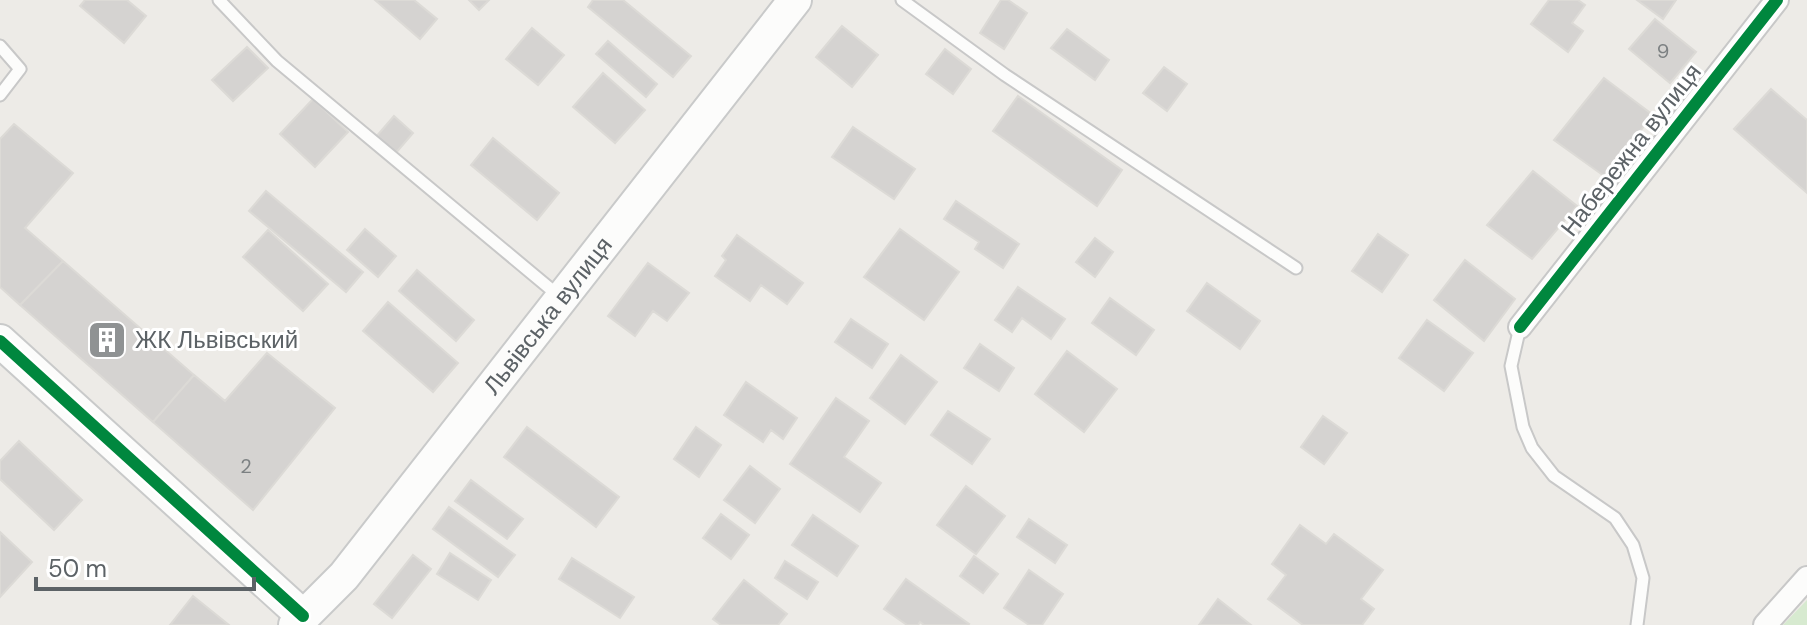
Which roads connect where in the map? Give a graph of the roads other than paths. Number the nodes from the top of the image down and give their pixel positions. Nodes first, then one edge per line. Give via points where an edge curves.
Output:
1 (219, 0) edge
2 (795, 0) edge
3 (902, 0) edge
4 (1777, 0) edge
5 (0, 46) edge
6 (0, 95) edge
7 (1296, 268) dead end
8 (561, 297) junction
9 (1520, 327) joint
10 (0, 341) edge
11 (1807, 578) edge
12 (299, 620) edge
13 (1637, 625) edge
14 (1765, 625) edge

1 - 8 lane via 277,61
2 - 8 main road, Львівська вулиця
3 - 7 lane via 1005,75
4 - 9 street, Набережна вулиця
5 - 6 lane via 20,69
8 - 12 main road, Львівська вулиця via 344,576
9 - 13 lane via 1511,366 1523,427 1554,476 1615,518 1633,545 1643,578
10 - 12 main road
11 - 14 street

